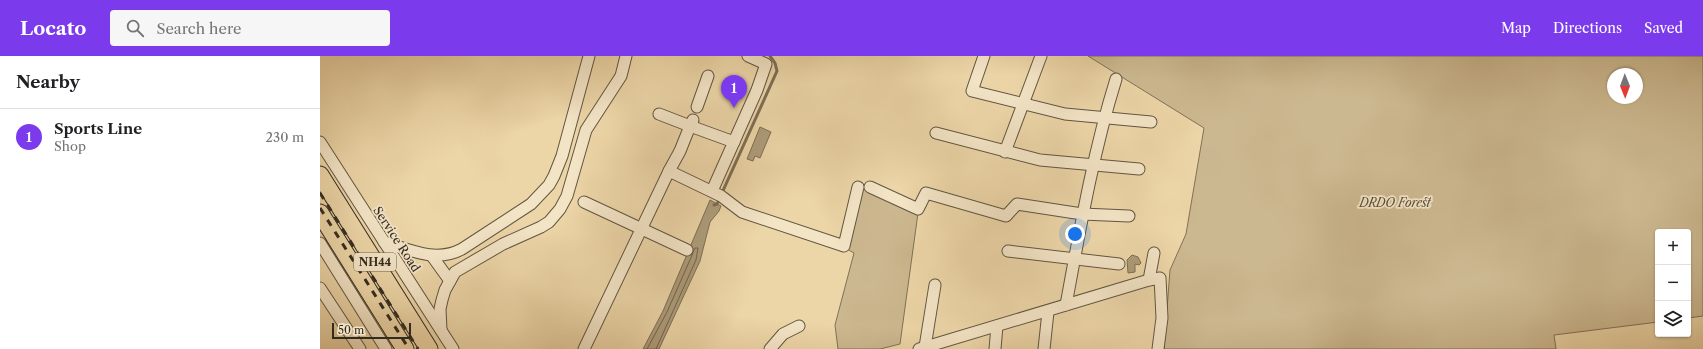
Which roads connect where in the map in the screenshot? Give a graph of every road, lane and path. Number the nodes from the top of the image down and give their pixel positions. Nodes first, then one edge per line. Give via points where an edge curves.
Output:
1 (589, 56) edge
2 (626, 56) edge
3 (748, 56) edge
4 (984, 56) edge
5 (1041, 56) edge
6 (708, 76) dead end
7 (1116, 79) dead end
8 (1022, 104) junction
9 (697, 108) dead end
10 (659, 114) dead end
11 (1104, 119) junction
12 (1151, 122) dead end
13 (692, 123) junction
14 (936, 134) dead end
15 (320, 142) edge
16 (734, 142) junction
17 (1004, 152) junction
18 (1094, 166) junction
19 (1139, 169) dead end
20 (669, 172) junction
21 (320, 175) edge
22 (858, 187) dead end
23 (870, 187) dead end
24 (716, 194) junction
25 (584, 202) dead end
26 (320, 213) edge
27 (1082, 214) junction
28 (1129, 216) dead end
29 (642, 230) junction
30 (384, 242) junction
31 (320, 243) edge
32 (467, 246) junction
33 (687, 250) dead end
34 (1008, 251) dead end
35 (1154, 253) dead end
36 (432, 256) junction
37 (1075, 259) junction
38 (476, 260) junction
39 (1119, 264) dead end
40 (1149, 280) junction
41 (450, 281) junction
42 (935, 285) dead end
43 (320, 288) edge
44 (1066, 305) junction
45 (1048, 312) junction
46 (799, 326) dead end
47 (997, 326) junction
48 (441, 330) junction
49 (944, 346) edge
50 (922, 348) edge
51 (360, 349) edge
52 (386, 349) edge
53 (405, 349) edge
54 (429, 349) edge
55 (453, 349) edge
56 (584, 349) edge
57 (770, 349) edge
58 (995, 349) edge
59 (1044, 349) edge
60 (1158, 349) edge

1 - 32 street via 559,166 549,185 531,204
2 - 38 street via 621,76 586,130 567,196 560,210 541,227
3 - 16 street via 766,64
4 - 8 street via 972,91
5 - 8 street
6 - 9 street
7 - 11 street
8 - 11 street via 1065,114
8 - 17 street
10 - 13 street
11 - 12 street
11 - 18 street
13 - 16 street
13 - 20 street
14 - 17 street
15 - 30 street, Service Road
16 - 24 street
17 - 18 street via 1040,160
18 - 19 street
18 - 27 street
20 - 24 street
20 - 29 street
21 - 54 highway, NH44
22 - 24 street via 844,246 742,212
23 - 27 street via 918,209 926,193 1006,216 1017,204
25 - 29 street
26 - 53 highway, NH44
27 - 28 street
27 - 37 street
29 - 33 street
29 - 56 street
30 - 36 street
30 - 48 street, Service Road
31 - 52 street
32 - 36 street via 450,254
32 - 38 street
34 - 37 street
35 - 40 street
36 - 41 street
37 - 39 street
37 - 44 street
38 - 41 street via 455,272
40 - 44 street
40 - 60 street via 1160,278 1162,318
41 - 48 street via 441,304
42 - 50 street
43 - 51 street
44 - 45 street
45 - 47 street
45 - 59 street
46 - 57 street via 783,334
47 - 49 street
47 - 58 street
48 - 55 street, Service Road
49 - 50 street

